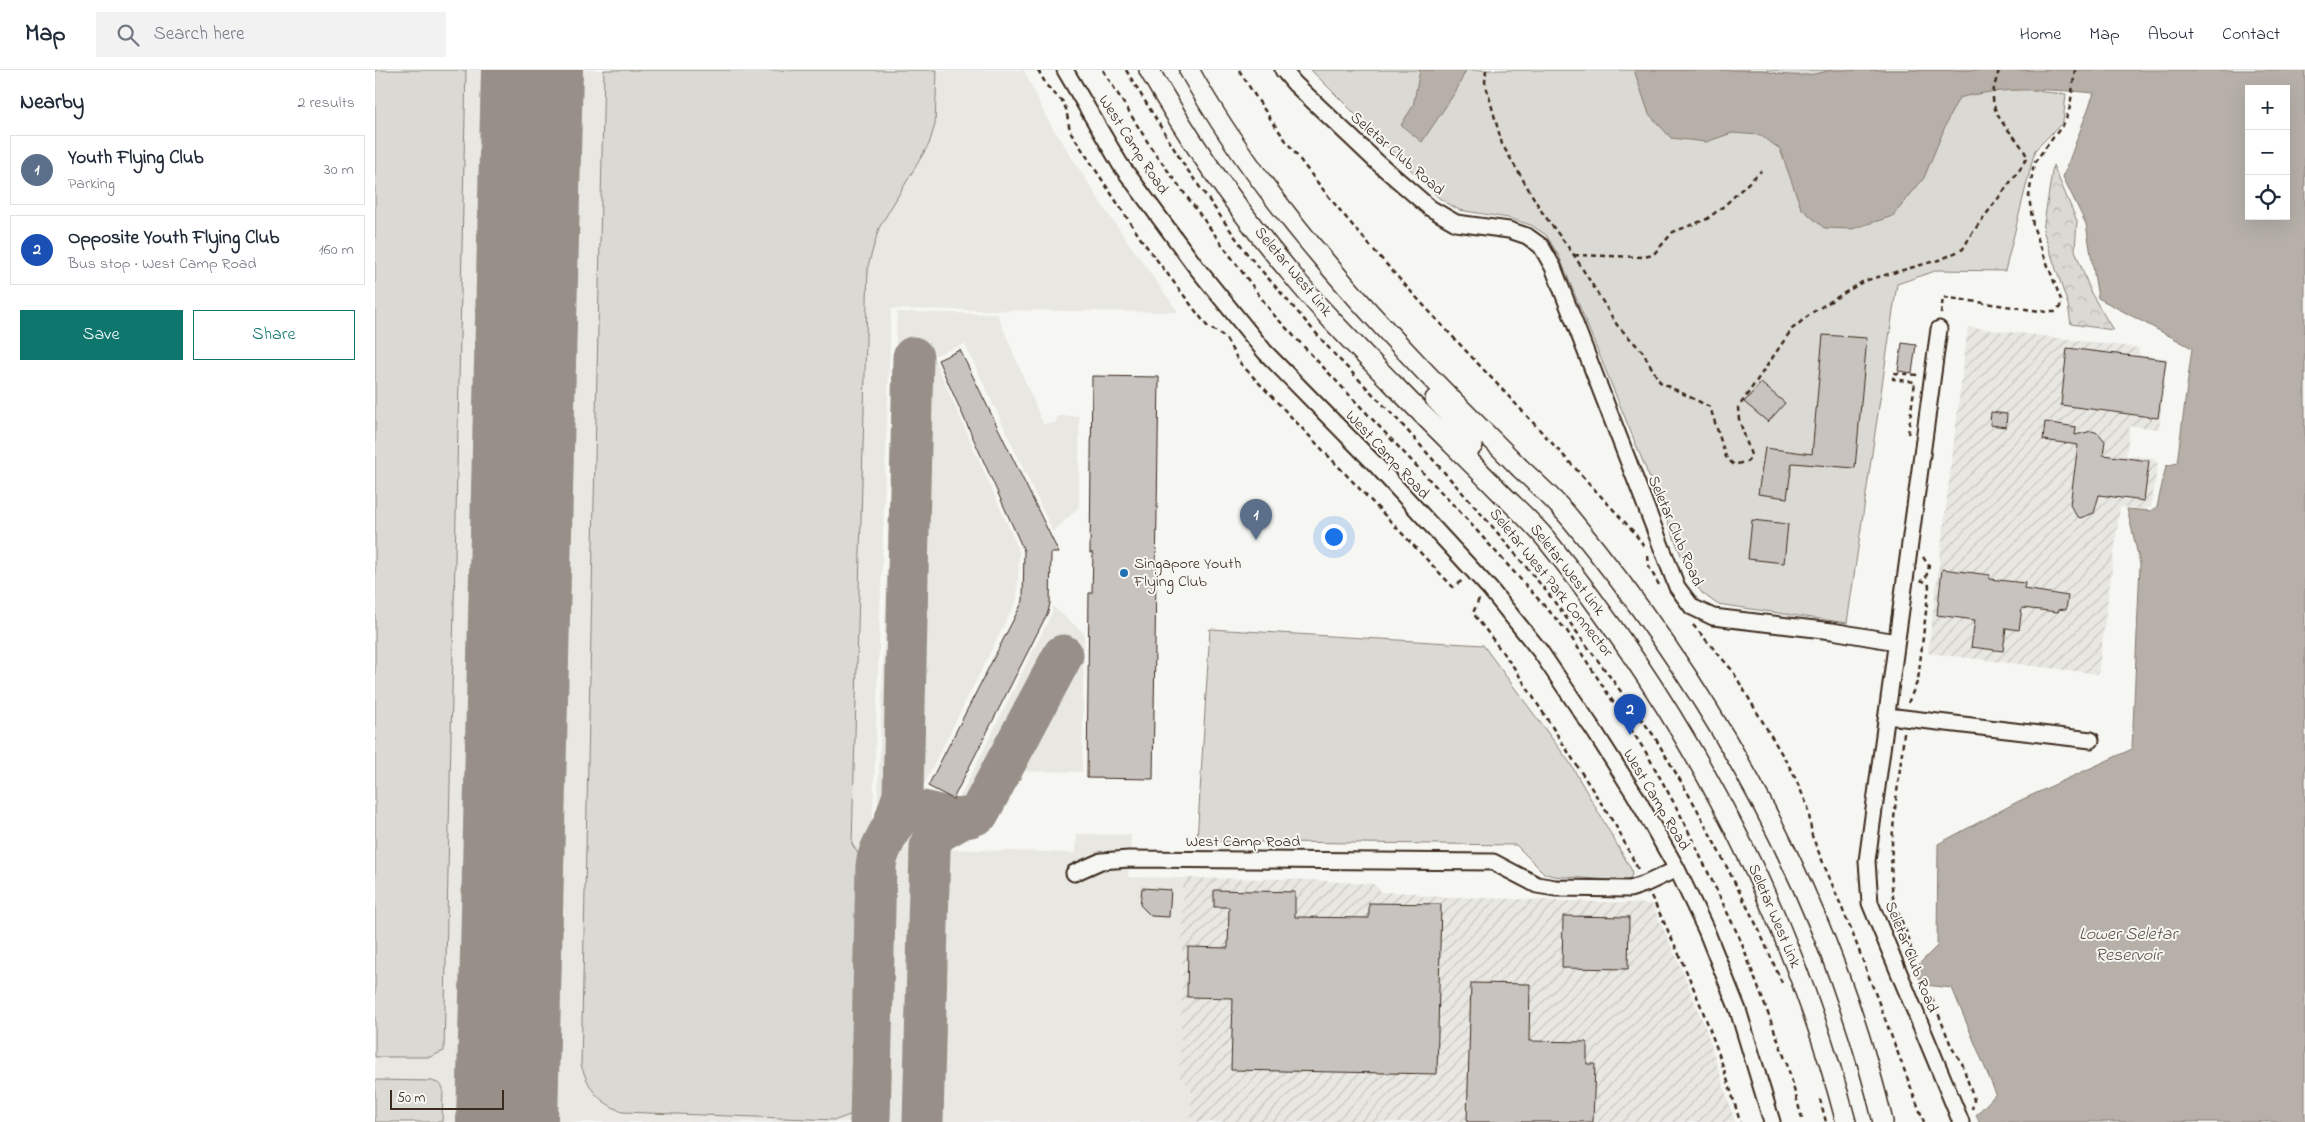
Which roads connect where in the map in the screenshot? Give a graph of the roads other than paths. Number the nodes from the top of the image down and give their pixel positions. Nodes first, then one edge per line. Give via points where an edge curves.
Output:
1 (1065, 70) edge
2 (1149, 70) edge
3 (1189, 70) edge
4 (1283, 70) edge
5 (1939, 329) road end
6 (1411, 357) junction
7 (1463, 455) junction
8 (1896, 642) junction
9 (1887, 716) junction
10 (2091, 740) dead end
11 (1677, 869) junction
12 (1074, 874) dead end
13 (1772, 1122) edge
14 (1846, 1122) edge
15 (1883, 1122) edge
16 (1961, 1122) edge

1 - 11 street, West Camp Road via 1120,164 1195,267 1259,344 1491,589 1524,630 1635,794
2 - 7 main road, Seletar West Link via 1219,180 1289,272
3 - 6 main road, Seletar West Link via 1246,160 1286,213
4 - 8 street, Seletar Club Road via 1377,162 1430,208 1456,222 1527,236 1541,246 1553,267 1677,587 1692,607 1713,617
5 - 8 street
6 - 7 main road via 1437,402 1471,439 1473,444
6 - 15 main road, Seletar West Link via 1568,516 1657,631 1699,694 1739,760 1795,869 1842,982 1867,1056
7 - 14 main road, Seletar West Link via 1544,537 1671,712 1759,877 1802,980
8 - 9 street, Seletar Club Road
9 - 10 street
9 - 16 street, Seletar Club Road via 1867,862 1870,903
11 - 12 street, West Camp Road via 1630,889 1537,885 1493,862 1129,859 1101,861
11 - 13 street, West Camp Road via 1738,1010

